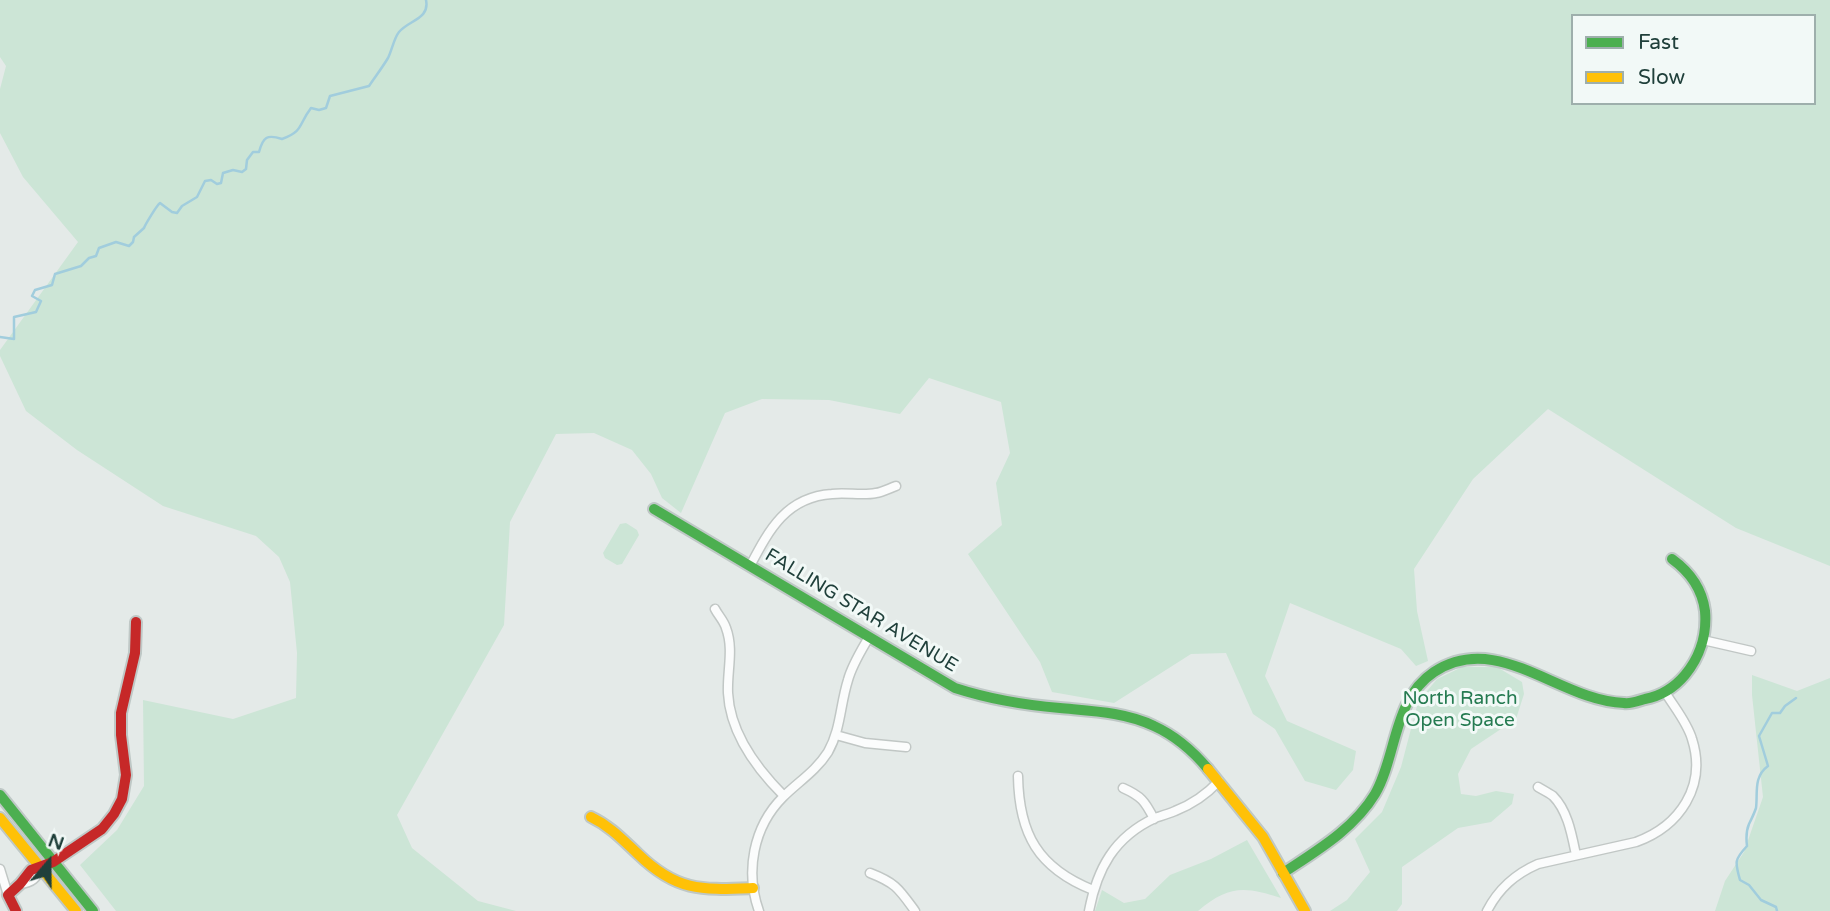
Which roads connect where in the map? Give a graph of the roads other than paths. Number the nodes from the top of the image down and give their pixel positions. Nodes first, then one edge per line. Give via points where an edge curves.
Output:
1 (897, 485) dead end
2 (654, 509) dead end
3 (1672, 559) dead end
4 (750, 566) junction
5 (715, 609) dead end
6 (136, 622) dead end
7 (869, 637) junction
8 (1703, 640) junction
9 (1752, 652) dead end
10 (1664, 692) junction
11 (836, 735) junction
12 (906, 747) dead end
13 (1018, 776) dead end
14 (1219, 781) junction
15 (1538, 787) dead end
16 (1123, 788) dead end
17 (0, 795) edge
18 (784, 796) junction
19 (591, 817) dead end
20 (0, 818) edge
21 (1154, 818) junction
22 (1576, 855) junction
23 (53, 862) junction
24 (41, 867) junction
25 (0, 869) edge
26 (870, 873) dead end
27 (1283, 873) junction
28 (753, 888) junction
29 (1093, 890) junction
30 (8, 895) junction
31 (16, 911) edge
32 (76, 911) edge
33 (93, 911) edge
34 (759, 911) edge
35 (915, 911) edge
36 (1089, 911) edge
37 (1305, 911) edge
38 (1487, 911) edge

1 - 4 street via 877,493 831,494 802,502 774,524
2 - 4 street, FALLING STAR AVENUE
3 - 8 street via 1685,568 1700,592 1706,616
4 - 7 street, FALLING STAR AVENUE
5 - 18 street via 729,642 728,694 734,724 760,769
6 - 23 street via 135,653 121,713 126,775 122,799 102,829
7 - 11 street via 848,678
7 - 14 street, FALLING STAR AVENUE via 969,693 1150,724 1187,746
8 - 9 street
8 - 10 street via 1688,672
10 - 22 street via 1688,727 1695,750 1695,776 1686,804 1650,837
10 - 27 street via 1637,702 1611,703 1499,659 1471,658 1446,665 1426,678 1409,700 1384,775 1363,810 1340,834
11 - 12 street
11 - 18 street via 817,767
13 - 29 street via 1022,816 1036,847 1060,873
14 - 21 street via 1191,804
14 - 27 street, FALLING STAR AVENUE via 1256,827
15 - 22 street via 1554,797 1562,810
16 - 21 street via 1138,795
17 - 23 street
18 - 28 street via 758,838 752,862
19 - 28 street via 608,825 673,882 713,890
20 - 24 street
21 - 29 street via 1111,852
22 - 38 street via 1524,870 1503,887
23 - 24 street
23 - 33 street
24 - 30 street via 31,870
24 - 32 street
25 - 30 street
26 - 35 street via 890,881
27 - 37 street, FALLING STAR AVENUE
28 - 34 street
29 - 36 street
30 - 31 street

